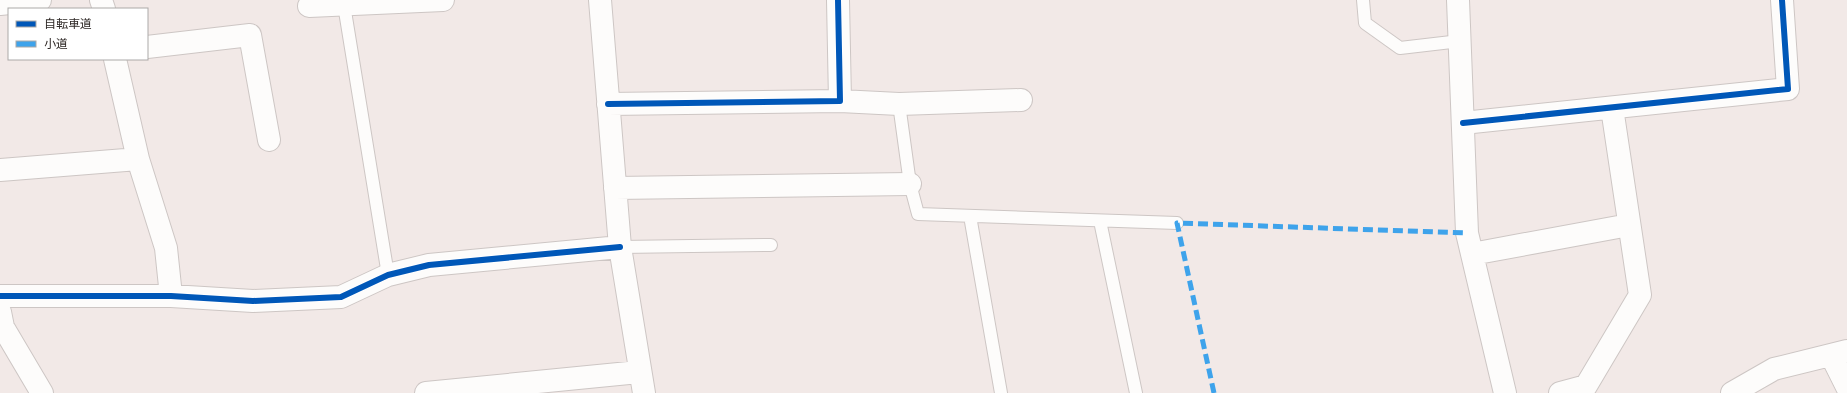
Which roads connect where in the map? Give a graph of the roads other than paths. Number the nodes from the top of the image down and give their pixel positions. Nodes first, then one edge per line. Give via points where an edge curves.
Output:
1 (40, 0) edge
2 (443, 0) edge
3 (600, 0) edge
4 (838, 0) edge
5 (1363, 0) edge
6 (1458, 0) edge
7 (1782, 0) edge
8 (387, 1) edge
9 (0, 4) edge
10 (344, 5) junction
11 (309, 6) dead end
12 (1460, 41) junction
13 (148, 47) edge
14 (115, 60) edge
15 (1021, 100) dead end
16 (840, 101) junction
17 (608, 104) junction
18 (899, 104) junction
19 (1612, 108) junction
20 (1463, 123) junction
21 (269, 140) dead end
22 (138, 159) junction
23 (0, 170) edge
24 (910, 184) junction
25 (615, 188) junction
26 (970, 216) junction
27 (1100, 221) junction
28 (1177, 223) dead end
29 (1629, 225) junction
30 (771, 246) dead end
31 (620, 247) junction
32 (1472, 254) junction
33 (388, 275) junction
34 (0, 296) edge
35 (171, 296) junction
36 (0, 312) edge
37 (1839, 353) edge
38 (641, 383) edge
39 (1847, 387) edge
40 (42, 393) edge
41 (426, 393) edge
42 (1001, 393) edge
43 (1136, 393) edge
44 (1505, 393) edge
45 (1560, 393) edge
46 (1732, 393) edge

1 - 9 street
2 - 8 street
3 - 17 street
4 - 16 street
5 - 12 lane via 1365,24 1400,48
6 - 12 street
7 - 19 street via 1788,90
8 - 10 street
10 - 11 street
10 - 33 lane
12 - 20 street
13 - 21 street via 250,35
14 - 22 street
15 - 18 street
16 - 17 street
16 - 18 street
17 - 25 street
18 - 24 lane
19 - 20 street
19 - 29 street
20 - 32 street via 1467,233
22 - 23 street
22 - 35 street via 166,248
24 - 25 street
24 - 26 lane via 918,214
25 - 31 street
26 - 27 lane
26 - 42 lane
27 - 28 lane
27 - 43 lane
29 - 32 street
29 - 45 street via 1640,295 1586,386
30 - 31 lane
31 - 33 street via 429,265
31 - 38 street
32 - 44 street
33 - 35 street via 342,297 253,301
34 - 35 street
36 - 40 street via 3,327
37 - 39 street
37 - 46 street via 1774,369
38 - 41 street

